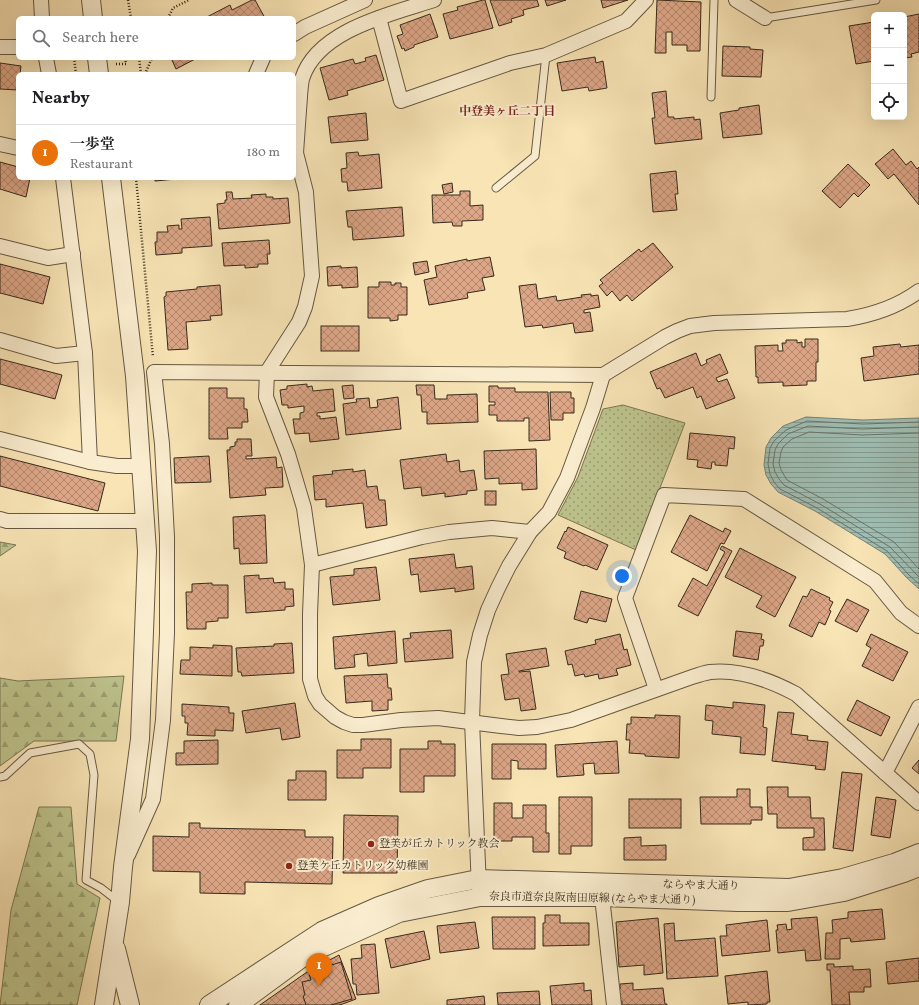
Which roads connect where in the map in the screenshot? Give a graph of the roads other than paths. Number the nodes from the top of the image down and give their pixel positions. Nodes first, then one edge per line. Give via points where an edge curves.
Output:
1 (40, 0) edge
2 (91, 0) edge
3 (365, 0) edge
4 (434, 0) edge
5 (646, 0) edge
6 (714, 0) edge
7 (736, 0) edge
8 (876, 0) edge
9 (42, 16) edge
10 (93, 16) edge
11 (379, 18) junction
12 (765, 18) joint
13 (296, 33) edge
14 (0, 47) edge
15 (16, 47) edge
16 (546, 56) junction
17 (46, 60) edge
18 (97, 60) edge
19 (262, 60) edge
20 (49, 72) edge
21 (99, 72) edge
22 (257, 72) edge
23 (711, 97) dead end
24 (296, 141) edge
25 (0, 144) edge
26 (16, 148) edge
27 (296, 155) edge
28 (63, 180) edge
29 (111, 180) edge
30 (496, 188) dead end
31 (0, 246) edge
32 (73, 254) junction
33 (919, 291) edge
34 (0, 340) edge
35 (85, 353) junction
36 (267, 372) junction
37 (603, 375) junction
38 (0, 439) edge
39 (90, 462) junction
40 (141, 466) junction
41 (0, 519) edge
42 (144, 521) junction
43 (530, 532) junction
44 (312, 565) junction
45 (919, 626) edge
46 (656, 689) junction
47 (919, 707) edge
48 (472, 721) junction
49 (885, 773) junction
50 (0, 777) edge
51 (919, 803) edge
52 (919, 853) edge
53 (123, 867) junction
54 (919, 867) edge
55 (478, 879) junction
56 (601, 890) junction
57 (480, 897) junction
58 (120, 902) junction
59 (113, 943) junction
60 (124, 984) junction
61 (92, 1005) edge
62 (104, 1005) edge
63 (130, 1005) edge
64 (143, 1005) edge
65 (209, 1005) edge
66 (238, 1005) edge
67 (614, 1005) edge

1 - 9 street
2 - 10 street
3 - 13 street
4 - 11 street
5 - 16 street via 626,21
6 - 23 lane
7 - 12 street
8 - 12 lane
11 - 16 street via 401,101 510,63
11 - 24 street via 324,46 312,60 302,80
14 - 15 street
16 - 30 lane via 535,156
17 - 20 street
18 - 21 street
19 - 22 street
25 - 26 street
27 - 36 street via 306,192 312,276 299,322
28 - 32 street
29 - 40 street via 135,376
31 - 32 street via 48,258
32 - 35 street
33 - 37 street via 897,305 847,319 690,326 677,330
34 - 35 street via 56,356
35 - 39 street
36 - 37 street
36 - 44 street via 266,397 288,454 304,508
36 - 53 street via 154,372 162,444 167,537 167,633 163,720 154,799
37 - 43 street via 567,478 549,512
38 - 39 street
39 - 40 street
40 - 42 street
41 - 42 street
42 - 53 street via 147,551 140,739
43 - 44 street via 492,528 449,532
43 - 48 street via 498,588 480,635 474,662
44 - 48 street via 310,679 315,696 327,711 344,722 363,726 420,718
45 - 46 street via 901,613 875,580 744,499 664,495 625,598
46 - 48 street via 554,724 519,728
46 - 49 street via 710,672 745,674 780,685 796,694
47 - 49 street
48 - 55 street
49 - 51 street
50 - 58 lane via 5,776 30,753 79,744 90,754 94,775 86,880
52 - 56 street, ならやま大通り via 843,878 789,888
53 - 58 street
54 - 56 street, 奈良市道奈良阪南田原線 (ならやま大通り) via 844,892 788,902 738,902
55 - 56 street, ならやま大通り
55 - 57 street
55 - 65 street, 奈良市道奈良阪南田原線 (ならやま大通り) via 428,890 378,906 322,931
56 - 57 street, 奈良市道奈良阪南田原線 (ならやま大通り)
56 - 67 street
57 - 66 street, 奈良市道奈良阪南田原線 (ならやま大通り) via 399,913 306,955
58 - 59 street
59 - 60 street
59 - 61 street
59 - 62 street
60 - 63 street
60 - 64 street

